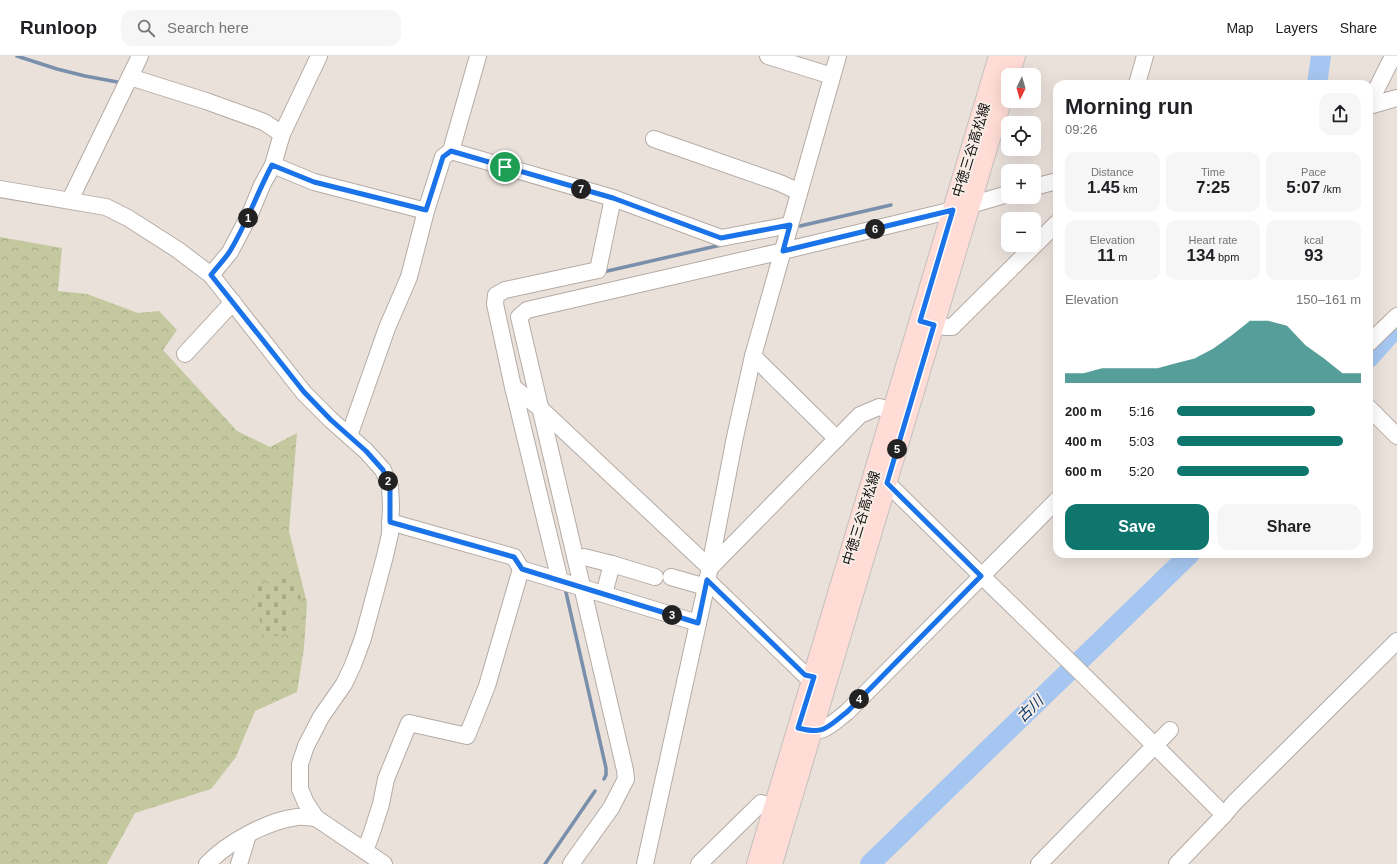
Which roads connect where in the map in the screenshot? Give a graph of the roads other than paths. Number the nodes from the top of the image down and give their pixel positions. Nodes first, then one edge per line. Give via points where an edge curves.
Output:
1 (140, 56) edge
2 (319, 56) edge
3 (478, 56) edge
4 (768, 56) edge
5 (838, 56) edge
6 (999, 56) edge
7 (1015, 56) edge
8 (1144, 56) edge
9 (1394, 56) edge
10 (1011, 68) edge
11 (832, 76) junction
12 (130, 77) junction
13 (1138, 80) edge
14 (1373, 97) edge
15 (1001, 98) edge
16 (1397, 98) edge
17 (1373, 104) edge
18 (282, 134) junction
19 (654, 139) dead end
20 (451, 151) junction
21 (272, 165) junction
22 (1053, 182) edge
23 (1041, 185) edge
24 (0, 189) edge
25 (799, 192) junction
26 (1001, 196) edge
27 (613, 198) junction
28 (70, 200) junction
29 (962, 207) junction
30 (426, 210) junction
31 (790, 225) junction
32 (1053, 227) edge
33 (783, 251) junction
34 (211, 275) junction
35 (233, 302) junction
36 (1397, 316) edge
37 (927, 323) junction
38 (1373, 339) edge
39 (185, 354) dead end
40 (753, 356) junction
41 (513, 387) junction
42 (541, 409) junction
43 (1373, 412) edge
44 (900, 413) junction
45 (349, 436) junction
46 (1397, 436) edge
47 (836, 439) junction
48 (881, 477) junction
49 (1053, 504) edge
50 (390, 522) junction
51 (584, 557) dead end
52 (612, 564) junction
53 (522, 569) junction
54 (981, 576) junction
55 (708, 578) junction
56 (560, 581) junction
57 (583, 588) junction
58 (604, 594) junction
59 (698, 623) junction
60 (1397, 641) edge
61 (814, 677) junction
62 (805, 730) junction
63 (1170, 730) dead end
64 (1155, 745) junction
65 (781, 810) junction
66 (1228, 810) junction
67 (316, 818) junction
68 (248, 835) junction
69 (365, 851) junction
70 (207, 864) edge
71 (239, 864) edge
72 (384, 864) edge
73 (571, 864) edge
74 (645, 864) edge
75 (699, 864) edge
76 (757, 864) edge
77 (772, 864) edge
78 (1039, 864) edge
79 (1177, 864) edge

1 - 12 street
2 - 18 street
3 - 20 street
4 - 11 street
5 - 11 street
6 - 29 main road, 中徳三谷高松線
7 - 10 main road
8 - 13 street
9 - 14 street
11 - 25 street
12 - 18 street via 264,122
12 - 28 street
15 - 29 main road, 中徳三谷高松線
16 - 17 street
18 - 21 street
19 - 25 street
20 - 27 street
20 - 30 street via 443,157
21 - 30 street via 314,182
21 - 34 street via 230,252
22 - 23 street
24 - 28 street
25 - 31 street
26 - 29 street
27 - 31 street via 721,238
27 - 41 street via 598,270 505,290 496,295 494,304
28 - 34 street via 106,207 128,218
29 - 33 street
29 - 37 main road, 中徳三谷高松線
30 - 45 street via 409,277 387,328
31 - 33 street
32 - 37 street via 952,327
33 - 40 street
33 - 42 street via 527,310 519,316
34 - 35 street
35 - 39 street
35 - 45 street via 304,392
36 - 38 street
37 - 44 main road, 中徳三谷高松線
40 - 47 street
40 - 55 street
41 - 42 street
41 - 56 street
42 - 55 street
42 - 57 street
43 - 46 street
44 - 47 street via 879,407 860,415
44 - 48 main road, 中徳三谷高松線
45 - 50 street via 383,470 390,486
47 - 55 street
48 - 54 street
48 - 61 main road, 中徳三谷高松線
48 - 62 main road, 中徳三谷高松線
49 - 54 street
50 - 53 street via 514,557
50 - 67 street via 385,556 363,638 344,684 321,717 300,764 300,789
51 - 52 street
52 - 55 street via 663,577
52 - 58 street
53 - 56 street
53 - 69 street via 487,686 467,736 409,723 386,779 381,804
54 - 62 street via 847,712 824,729
54 - 64 street
55 - 59 street
55 - 61 street via 805,675
56 - 57 street
57 - 58 street
57 - 73 street via 626,779 611,808
58 - 59 street
59 - 74 street
60 - 66 street
61 - 62 main road, 中徳三谷高松線
62 - 65 main road, 中徳三谷高松線
63 - 64 street
64 - 66 street
64 - 78 street
65 - 75 street via 760,803
65 - 76 main road, 中徳三谷高松線
65 - 77 main road, 中徳三谷高松線
66 - 79 street
67 - 68 street via 286,819 268,824
67 - 69 street
68 - 70 street via 234,842
68 - 71 street
69 - 72 street

